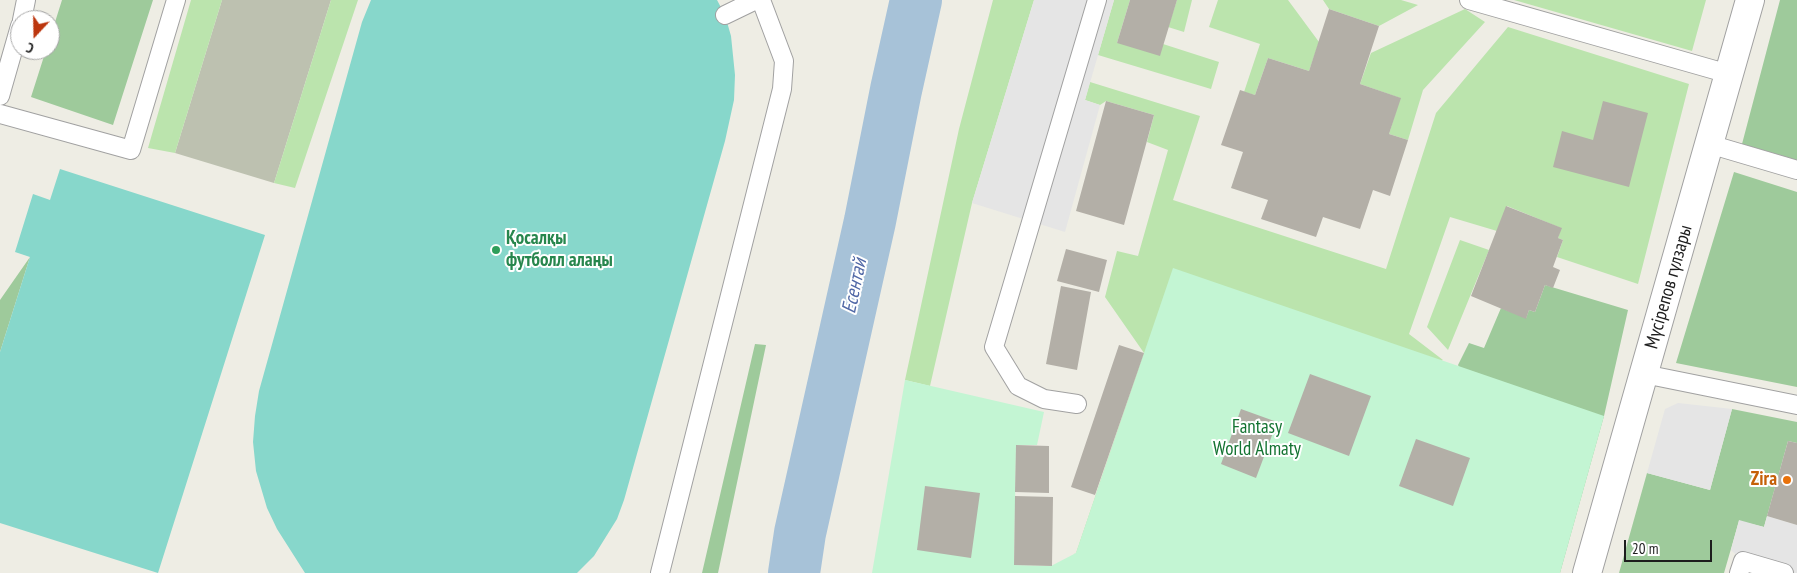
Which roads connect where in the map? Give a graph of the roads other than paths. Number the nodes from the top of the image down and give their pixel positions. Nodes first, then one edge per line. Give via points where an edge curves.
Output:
1 (176, 0) edge
2 (756, 0) edge
3 (761, 0) edge
4 (1097, 0) edge
5 (1469, 0) edge
6 (1750, 0) edge
7 (725, 15) dead end
8 (10, 60) edge
9 (1729, 74) junction
10 (0, 96) edge
11 (0, 114) edge
12 (1709, 144) junction
13 (1797, 170) edge
14 (1644, 374) junction
15 (1077, 404) dead end
16 (1797, 405) edge
17 (660, 573) edge
18 (1587, 573) edge
19 (1739, 573) edge
20 (1784, 573) edge

1 - 11 lane via 131,150
2 - 7 lane
3 - 17 lane via 784,61 782,89
4 - 15 lane via 994,347 1018,386 1044,398
5 - 9 lane
6 - 9 street, Мүсірепов гүлзары
8 - 10 lane
9 - 12 street, Мүсірепов гүлзары
12 - 13 lane
12 - 14 street, Мүсірепов гүлзары
14 - 16 lane
14 - 18 street, Мүсірепов гүлзары
19 - 20 lane via 1742,561

